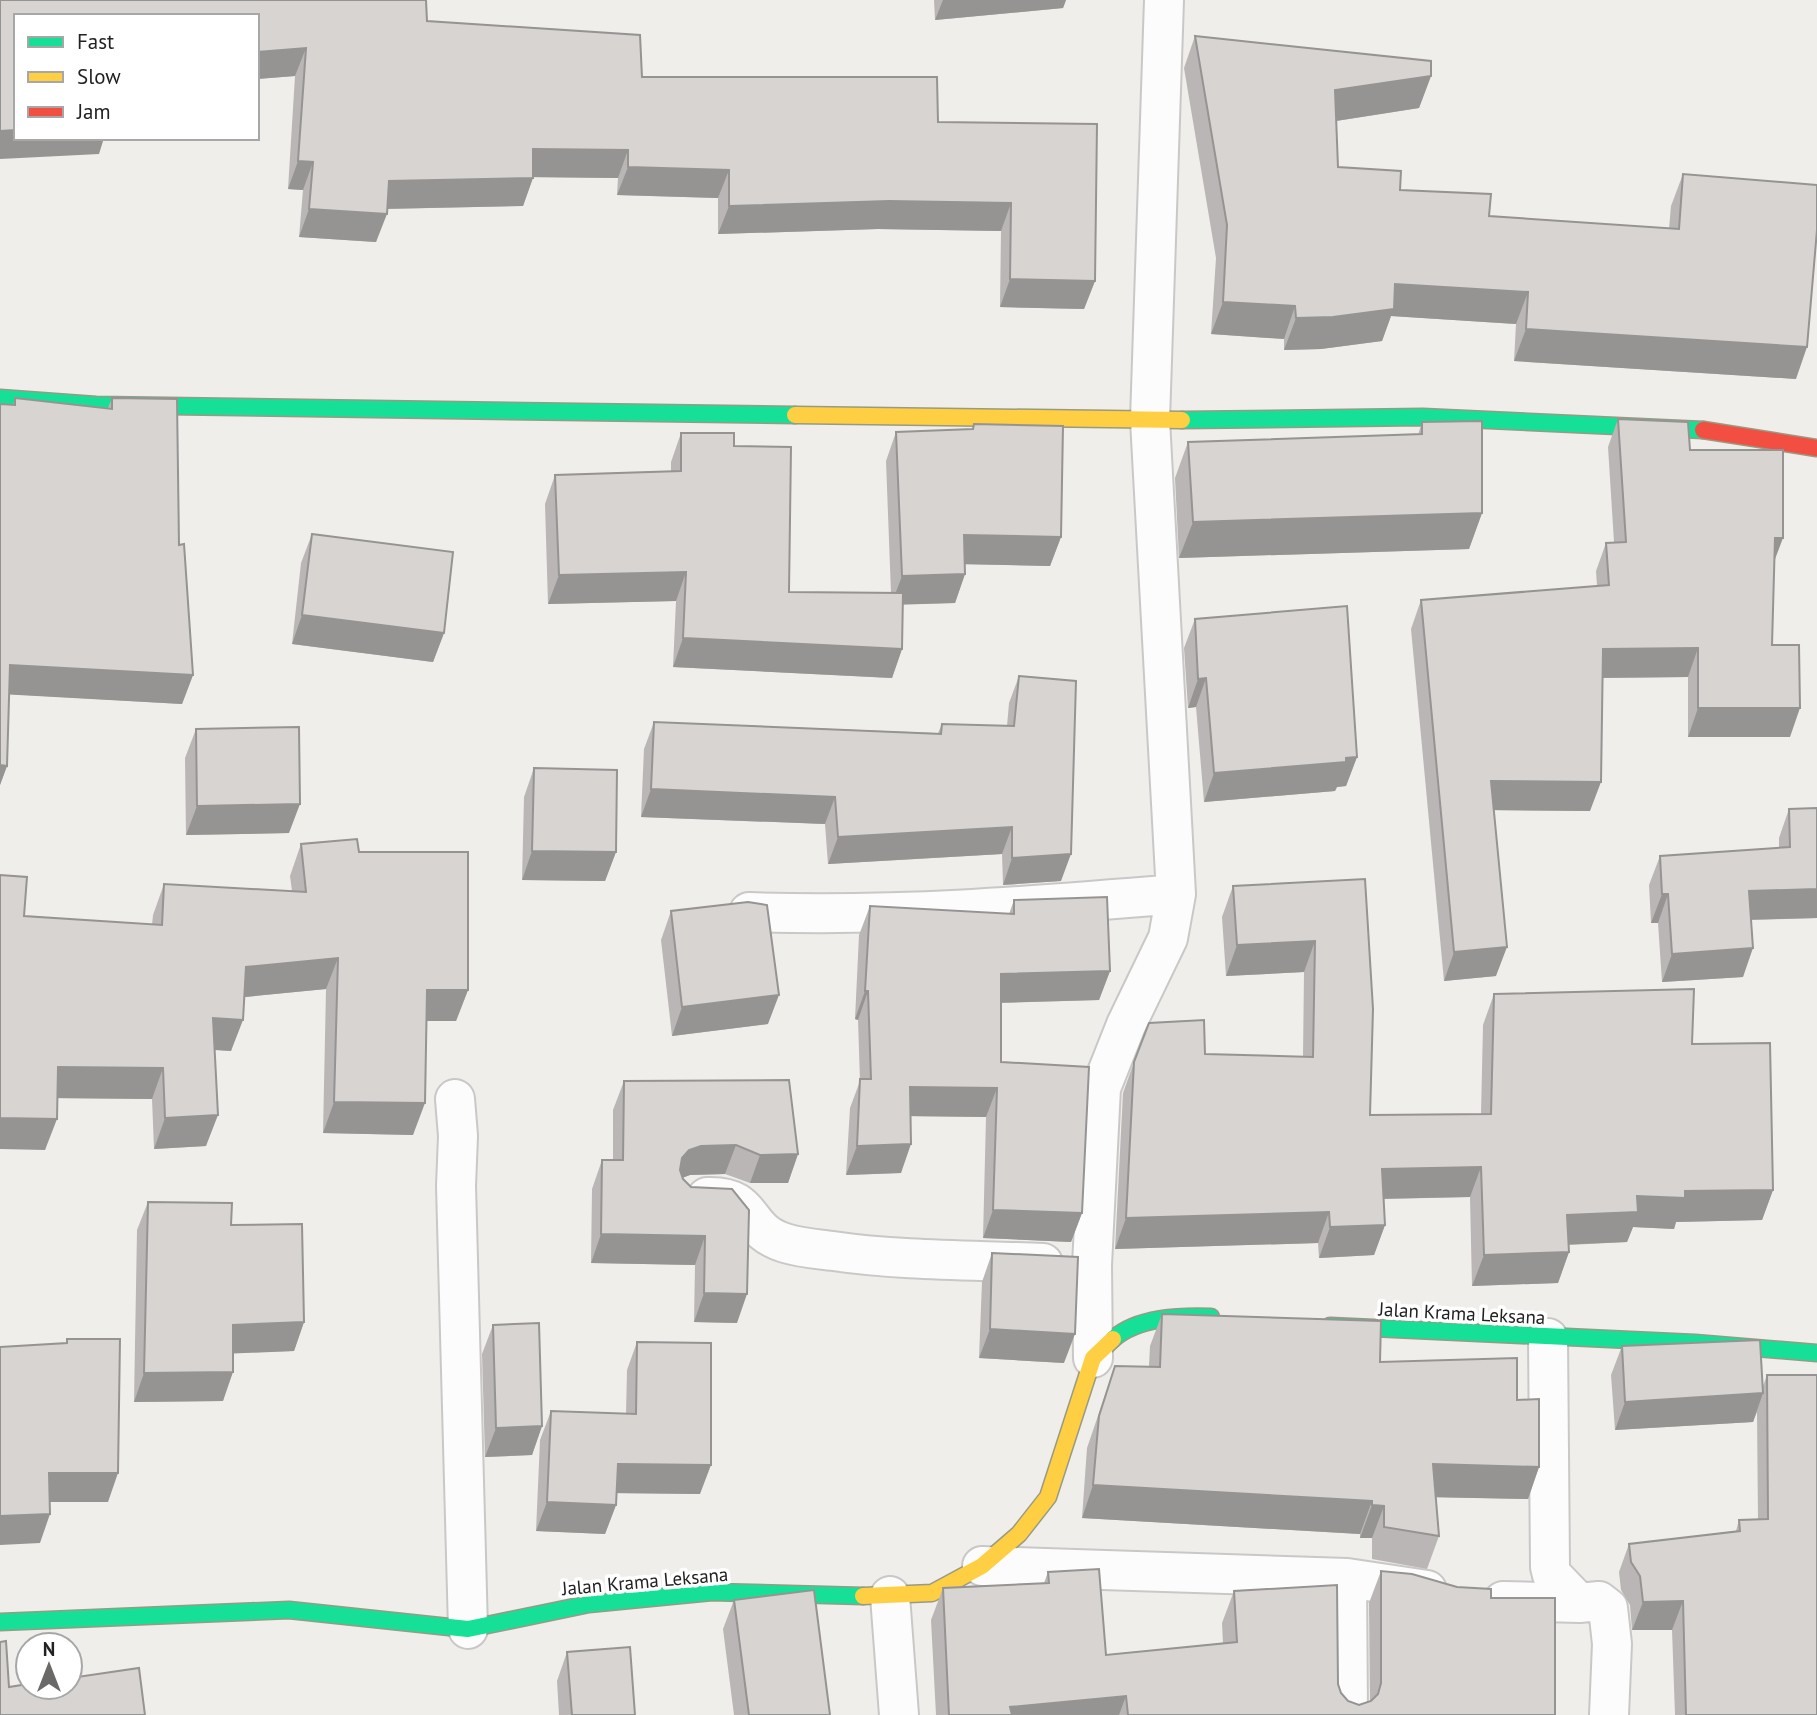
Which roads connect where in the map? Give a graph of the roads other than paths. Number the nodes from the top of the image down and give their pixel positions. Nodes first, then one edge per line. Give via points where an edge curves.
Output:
1 (1164, 0) edge
2 (0, 398) edge
3 (1150, 420) junction
4 (1817, 448) edge
5 (1176, 894) junction
6 (749, 912) edge
7 (455, 1098) dead end
8 (691, 1197) edge
9 (1092, 1265) junction
10 (1233, 1318) edge
11 (1313, 1324) edge
12 (1548, 1338) junction
13 (1817, 1353) edge
14 (1093, 1359) junction
15 (982, 1566) junction
16 (1347, 1578) junction
17 (890, 1596) junction
18 (1579, 1603) junction
19 (0, 1622) edge
20 (468, 1629) junction
21 (899, 1715) edge
22 (1348, 1715) edge
23 (1609, 1715) edge

1 - 3 street
2 - 3 street via 96,405
3 - 4 street via 1423,417 1725,431
3 - 5 street
5 - 6 street via 1006,909 832,915
5 - 9 street via 1168,938 1101,1088
7 - 20 street
8 - 9 street via 733,1199 761,1232 797,1247 862,1255
9 - 14 street
10 - 14 street, Jalan Krama Leksana via 1173,1316 1121,1332
11 - 12 street, Jalan Krama Leksana
12 - 13 street, Jalan Krama Leksana via 1724,1344
12 - 18 street via 1550,1567
14 - 15 street, Jalan Krama Leksana via 1048,1497 1019,1534
15 - 16 street
15 - 17 street, Jalan Krama Leksana via 932,1592
16 - 18 street via 1405,1585 1466,1600
16 - 22 street
17 - 20 street, Jalan Krama Leksana via 712,1592 589,1604
17 - 21 street
18 - 23 street via 1599,1601 1610,1616
19 - 20 street, Jalan Krama Leksana via 289,1610

